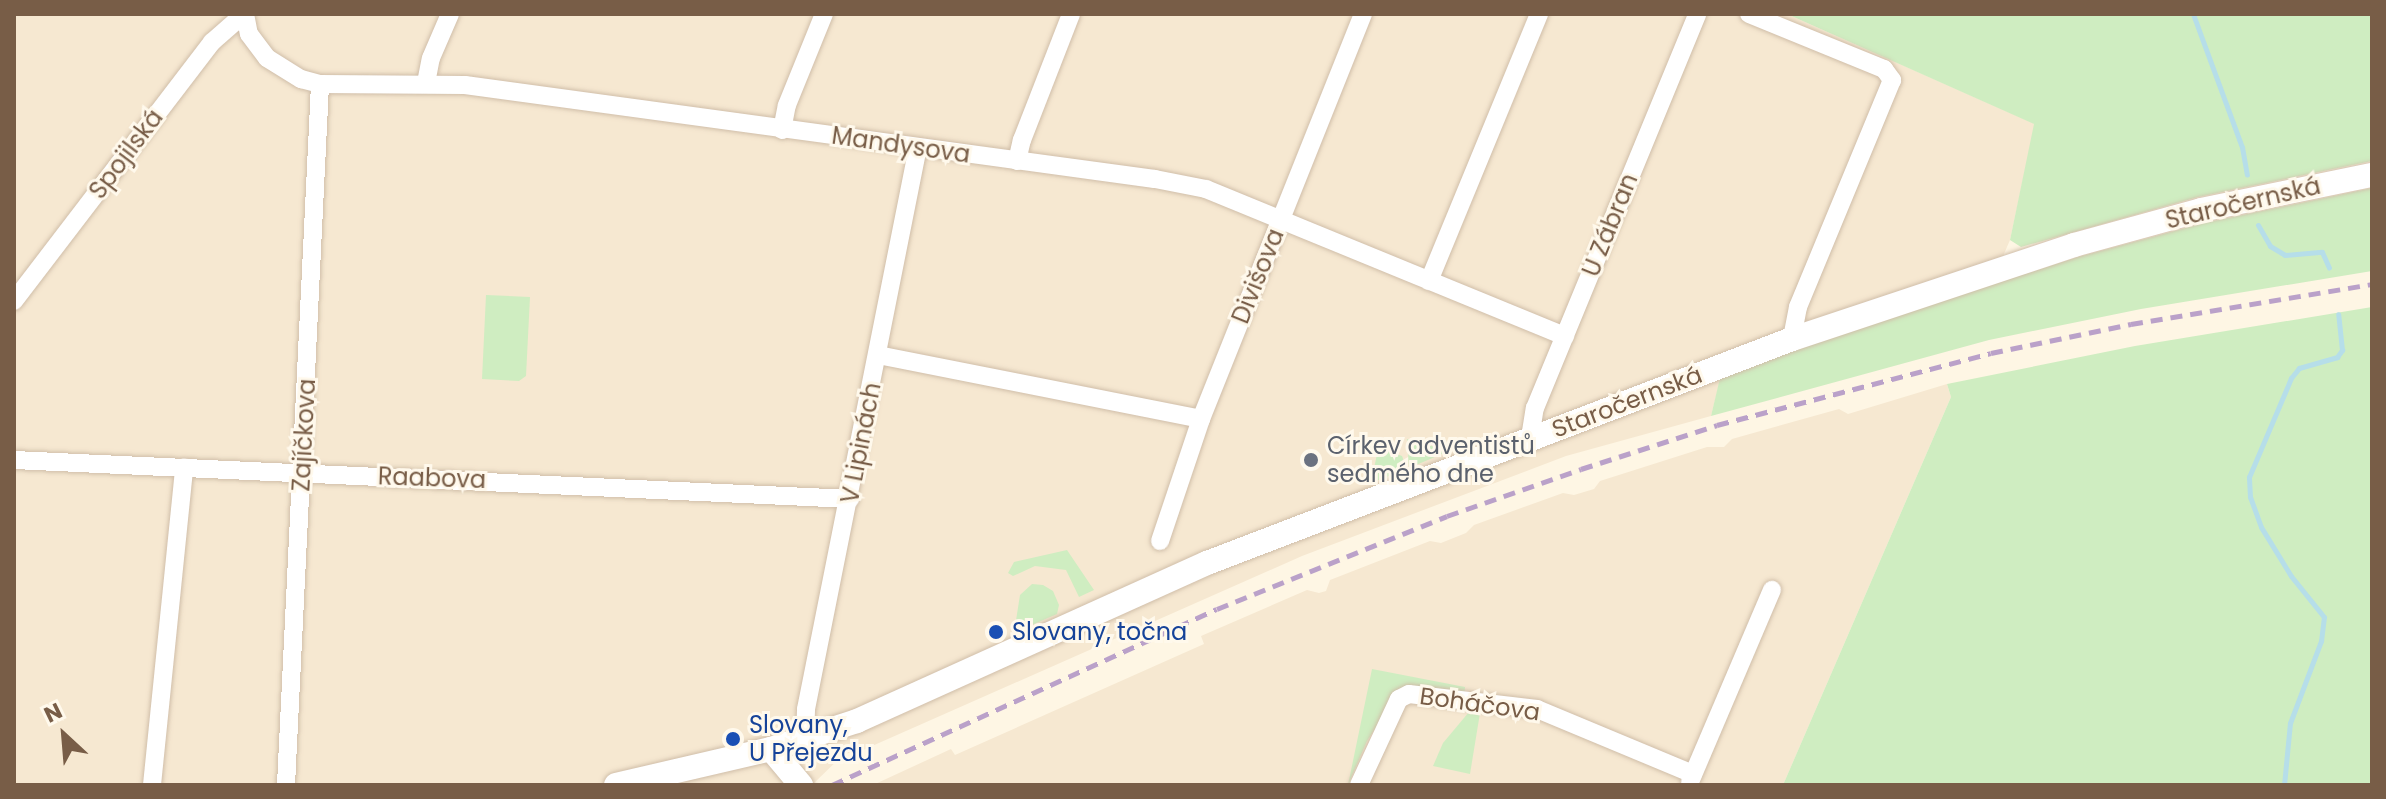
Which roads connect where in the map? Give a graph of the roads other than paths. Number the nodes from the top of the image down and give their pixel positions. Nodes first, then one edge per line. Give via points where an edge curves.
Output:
1 (244, 14) edge
2 (450, 14) edge
3 (824, 14) edge
4 (1071, 14) edge
5 (1363, 14) edge
6 (1539, 14) edge
7 (1697, 14) edge
8 (1749, 14) edge
9 (426, 83) junction
10 (320, 84) junction
11 (782, 130) junction
12 (918, 147) junction
13 (1017, 161) junction
14 (2372, 175) edge
15 (1282, 218) junction
16 (1429, 281) junction
17 (16, 295) edge
18 (1565, 336) junction
19 (1792, 339) junction
20 (878, 355) junction
21 (1201, 419) junction
22 (1530, 438) junction
23 (14, 460) edge
24 (184, 468) junction
25 (302, 473) junction
26 (850, 499) junction
27 (1160, 541) dead end
28 (1772, 590) dead end
29 (805, 739) junction
30 (771, 749) junction
31 (1691, 780) edge
32 (152, 785) edge
33 (286, 785) edge
34 (616, 785) edge
35 (801, 785) edge
36 (1359, 785) edge

1 - 10 street, Mandysova via 249,34 267,58
1 - 17 street, Spojilská via 212,42
2 - 9 street
3 - 11 street
4 - 13 street
5 - 15 street, Divišova
6 - 16 street
7 - 18 street, U Zábran
8 - 19 street via 1891,75 1798,307
9 - 10 street, Mandysova
9 - 11 street, Mandysova
10 - 25 street, Zajíčkova
11 - 12 street, Mandysova
12 - 13 street, Mandysova
12 - 20 street, V Lipinách
13 - 15 street, Mandysova via 1177,182
14 - 19 main road, Staročernská via 2201,210 2074,245
15 - 16 street, Mandysova
15 - 21 street, Divišova
16 - 18 street, Mandysova
18 - 22 street, U Zábran via 1535,408
19 - 22 main road, Staročernská
20 - 21 street
20 - 26 street, V Lipinách
21 - 27 street, Divišova
22 - 29 main road, Staročernská via 1207,563 901,703
23 - 24 street, Raabova
24 - 25 street, Raabova
24 - 32 street
25 - 26 street, Raabova
25 - 33 street, Zajíčkova
26 - 29 street, V Lipinách via 806,709
28 - 31 street, Boháčova
29 - 30 main road, Staročernská
30 - 34 main road, Staročernská
30 - 35 main road
31 - 36 street, Boháčova via 1537,709 1409,694 1399,699

